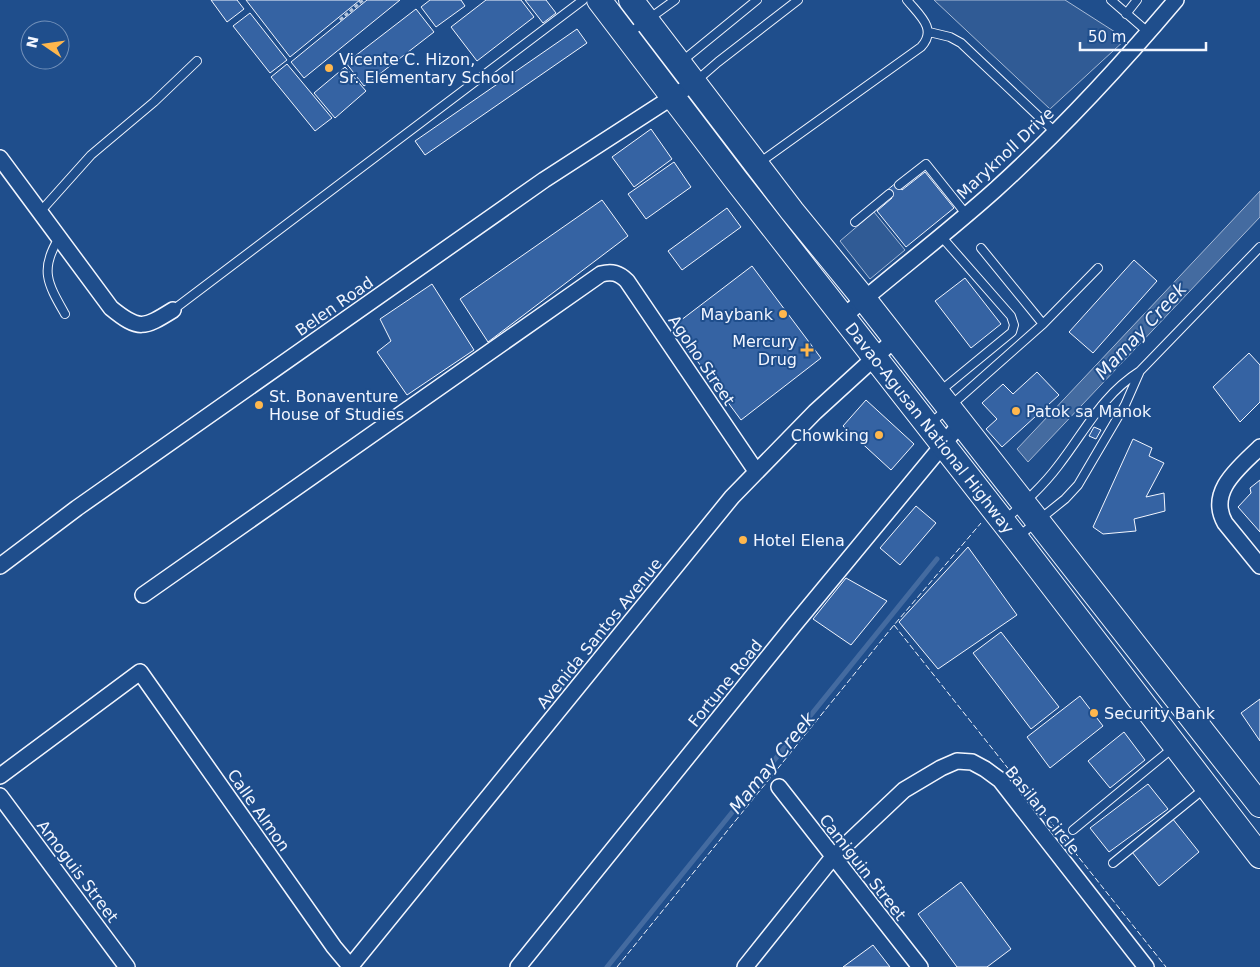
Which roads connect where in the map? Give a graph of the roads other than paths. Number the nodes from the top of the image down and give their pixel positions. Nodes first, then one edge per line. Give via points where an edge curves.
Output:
1 (583, 0) edge
2 (599, 0) edge
3 (631, 0) edge
4 (675, 0) edge
5 (757, 0) edge
6 (798, 0) edge
7 (908, 0) edge
8 (1111, 0) edge
9 (1138, 0) edge
10 (1176, 0) edge
11 (1126, 14) junction
12 (647, 20) junction
13 (929, 32) junction
14 (1149, 33) junction
15 (626, 35) junction
16 (197, 61) dead end
17 (679, 64) junction
18 (694, 83) junction
19 (673, 97) junction
20 (1055, 132) junction
21 (0, 158) edge
22 (757, 164) junction
23 (899, 185) dead end
24 (889, 194) dead end
25 (792, 210) junction
26 (40, 212) junction
27 (966, 214) junction
28 (855, 222) dead end
29 (772, 226) junction
30 (940, 235) junction
31 (59, 238) junction
32 (1260, 246) edge
33 (981, 248) dead end
34 (1098, 268) dead end
35 (864, 299) junction
36 (173, 310) joint
37 (65, 314) dead end
38 (843, 316) junction
39 (1043, 324) junction
40 (895, 339) junction
41 (875, 357) junction
42 (1140, 371) junction
43 (949, 408) junction
44 (929, 426) junction
45 (943, 444) junction
46 (1260, 447) edge
47 (756, 471) junction
48 (1031, 512) junction
49 (1010, 530) junction
50 (0, 566) edge
51 (1260, 566) edge
52 (143, 595) dead end
53 (1175, 746) junction
54 (0, 776) edge
55 (780, 787) dead end
56 (1207, 787) junction
57 (0, 796) edge
58 (1260, 805) edge
59 (1073, 830) dead end
60 (1260, 856) edge
61 (833, 857) junction
62 (1113, 863) dead end
63 (127, 967) edge
64 (350, 967) edge
65 (518, 967) edge
66 (745, 967) edge
67 (920, 967) edge
68 (1146, 967) edge

1 - 36 lane
2 - 15 main road, Davao-Agusan National Highway
3 - 12 main road, Davao-Agusan National Highway
4 - 12 lane
5 - 17 lane
6 - 18 lane
7 - 13 lane via 927,24
8 - 11 lane
9 - 11 lane
10 - 14 street, Maryknoll Drive
11 - 14 lane
12 - 15 lane
12 - 17 main road, Davao-Agusan National Highway
13 - 20 lane via 961,43
13 - 22 lane via 921,47
14 - 20 street, Maryknoll Drive
15 - 19 main road, Davao-Agusan National Highway
16 - 26 lane via 91,155
17 - 18 main road, Davao-Agusan National Highway
18 - 19 street, Belen Road
18 - 22 main road, Davao-Agusan National Highway
19 - 29 main road, Davao-Agusan National Highway
19 - 50 street, Belen Road via 544,180 77,508
20 - 27 street, Maryknoll Drive
21 - 26 street
22 - 25 main road, Davao-Agusan National Highway
23 - 27 lane via 926,164
24 - 28 lane
25 - 29 main road
25 - 35 main road, Davao-Agusan National Highway
26 - 31 street
27 - 30 street, Maryknoll Drive
29 - 38 main road, Davao-Agusan National Highway
30 - 35 street, Maryknoll Drive
30 - 43 lane via 1012,316 1014,325 1012,332
31 - 36 street via 111,308 128,322 152,323
31 - 37 lane via 51,251 47,268 51,290
32 - 42 lane
33 - 39 lane
34 - 39 lane
35 - 38 street, Maryknoll Drive
35 - 40 main road, Davao-Agusan National Highway
38 - 41 main road, Davao-Agusan National Highway
39 - 43 lane
40 - 41 street, Avenida Santos Avenue
40 - 43 main road, Davao-Agusan National Highway
41 - 44 main road, Davao-Agusan National Highway
41 - 47 street, Avenida Santos Avenue
42 - 48 lane via 1110,395 1086,424
42 - 48 lane via 1125,405 1078,485 1065,498
43 - 44 lane
43 - 45 street, Fortune Road
43 - 48 main road, Davao-Agusan National Highway
44 - 45 main road, Davao-Agusan National Highway
45 - 49 main road, Davao-Agusan National Highway
45 - 65 street, Fortune Road
46 - 51 street via 1231,476 1222,488 1219,500 1225,522
47 - 52 street, Agoho Street via 628,281 615,273 601,274
47 - 64 street, Avenida Santos Avenue
48 - 49 lane
48 - 49 lane
48 - 58 main road, Davao-Agusan National Highway
49 - 53 main road, Davao-Agusan National Highway
53 - 56 main road, Davao-Agusan National Highway
53 - 59 lane
54 - 64 street, Calle Almon via 140,672
55 - 61 street, Camiguin Street
56 - 60 main road, Davao-Agusan National Highway
56 - 62 lane
57 - 63 street, Amoguis Street
61 - 66 street, Basilan Circle
61 - 67 street, Camiguin Street
61 - 68 street, Basilan Circle via 904,790 940,768 957,762 972,762 1000,780

